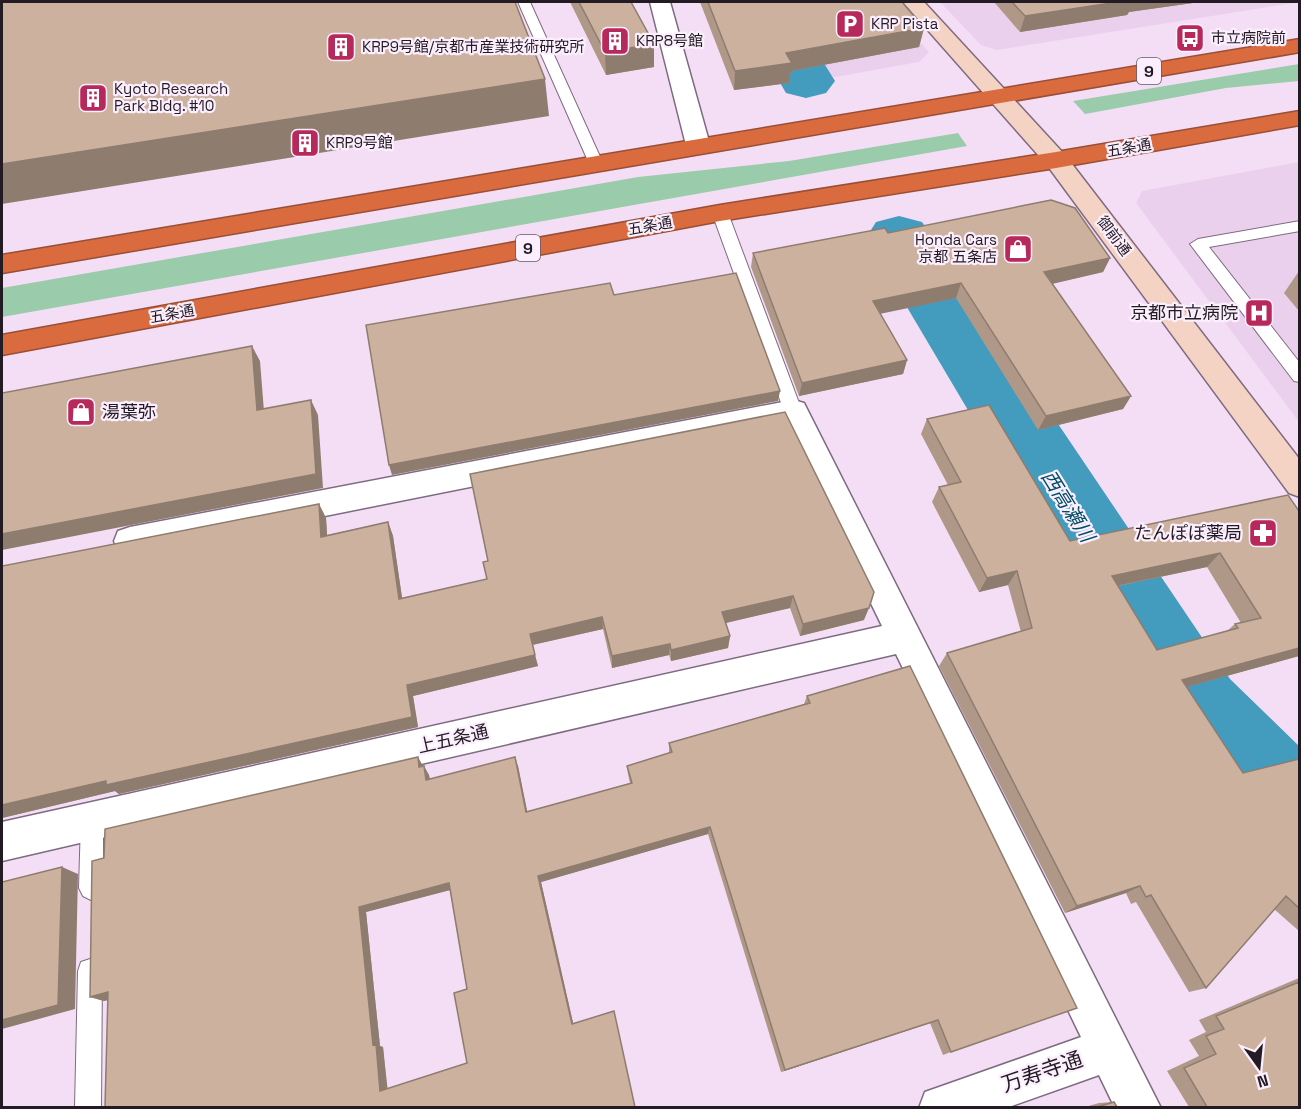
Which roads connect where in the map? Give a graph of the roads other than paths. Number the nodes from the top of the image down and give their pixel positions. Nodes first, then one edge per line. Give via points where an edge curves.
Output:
1 (524, 2) edge
2 (660, 2) edge
3 (913, 2) edge
4 (1299, 45) edge
5 (999, 96) junction
6 (1299, 118) edge
7 (698, 145) junction
8 (1056, 160) junction
9 (595, 161) junction
10 (720, 213) junction
11 (1299, 226) edge
12 (2, 264) edge
13 (2, 345) edge
14 (1299, 376) edge
15 (793, 411) junction
16 (1299, 484) edge
17 (106, 546) edge
18 (905, 636) junction
19 (92, 821) junction
20 (2, 842) edge
21 (91, 917) edge
22 (90, 952) edge
23 (1110, 1049) junction
24 (88, 1107) edge
25 (941, 1107) edge
26 (1139, 1107) edge

1 - 9 lane
2 - 7 street
3 - 5 street, 御前通
4 - 5 highway, 9
5 - 7 highway, 9
5 - 8 street, 御前通
6 - 8 highway, 五条通 / 9
7 - 9 highway, 9
8 - 10 highway, 五条通 / 9
8 - 16 street, 御前通
9 - 12 highway, 9
10 - 13 highway, 五条通 / 9
10 - 15 lane
11 - 14 lane via 1198,244
15 - 17 street
15 - 18 street
18 - 19 street, 上五条通
18 - 23 street
19 - 20 street, 上五条通
19 - 21 lane
22 - 24 lane
23 - 25 street, 万寿寺通
23 - 26 street

